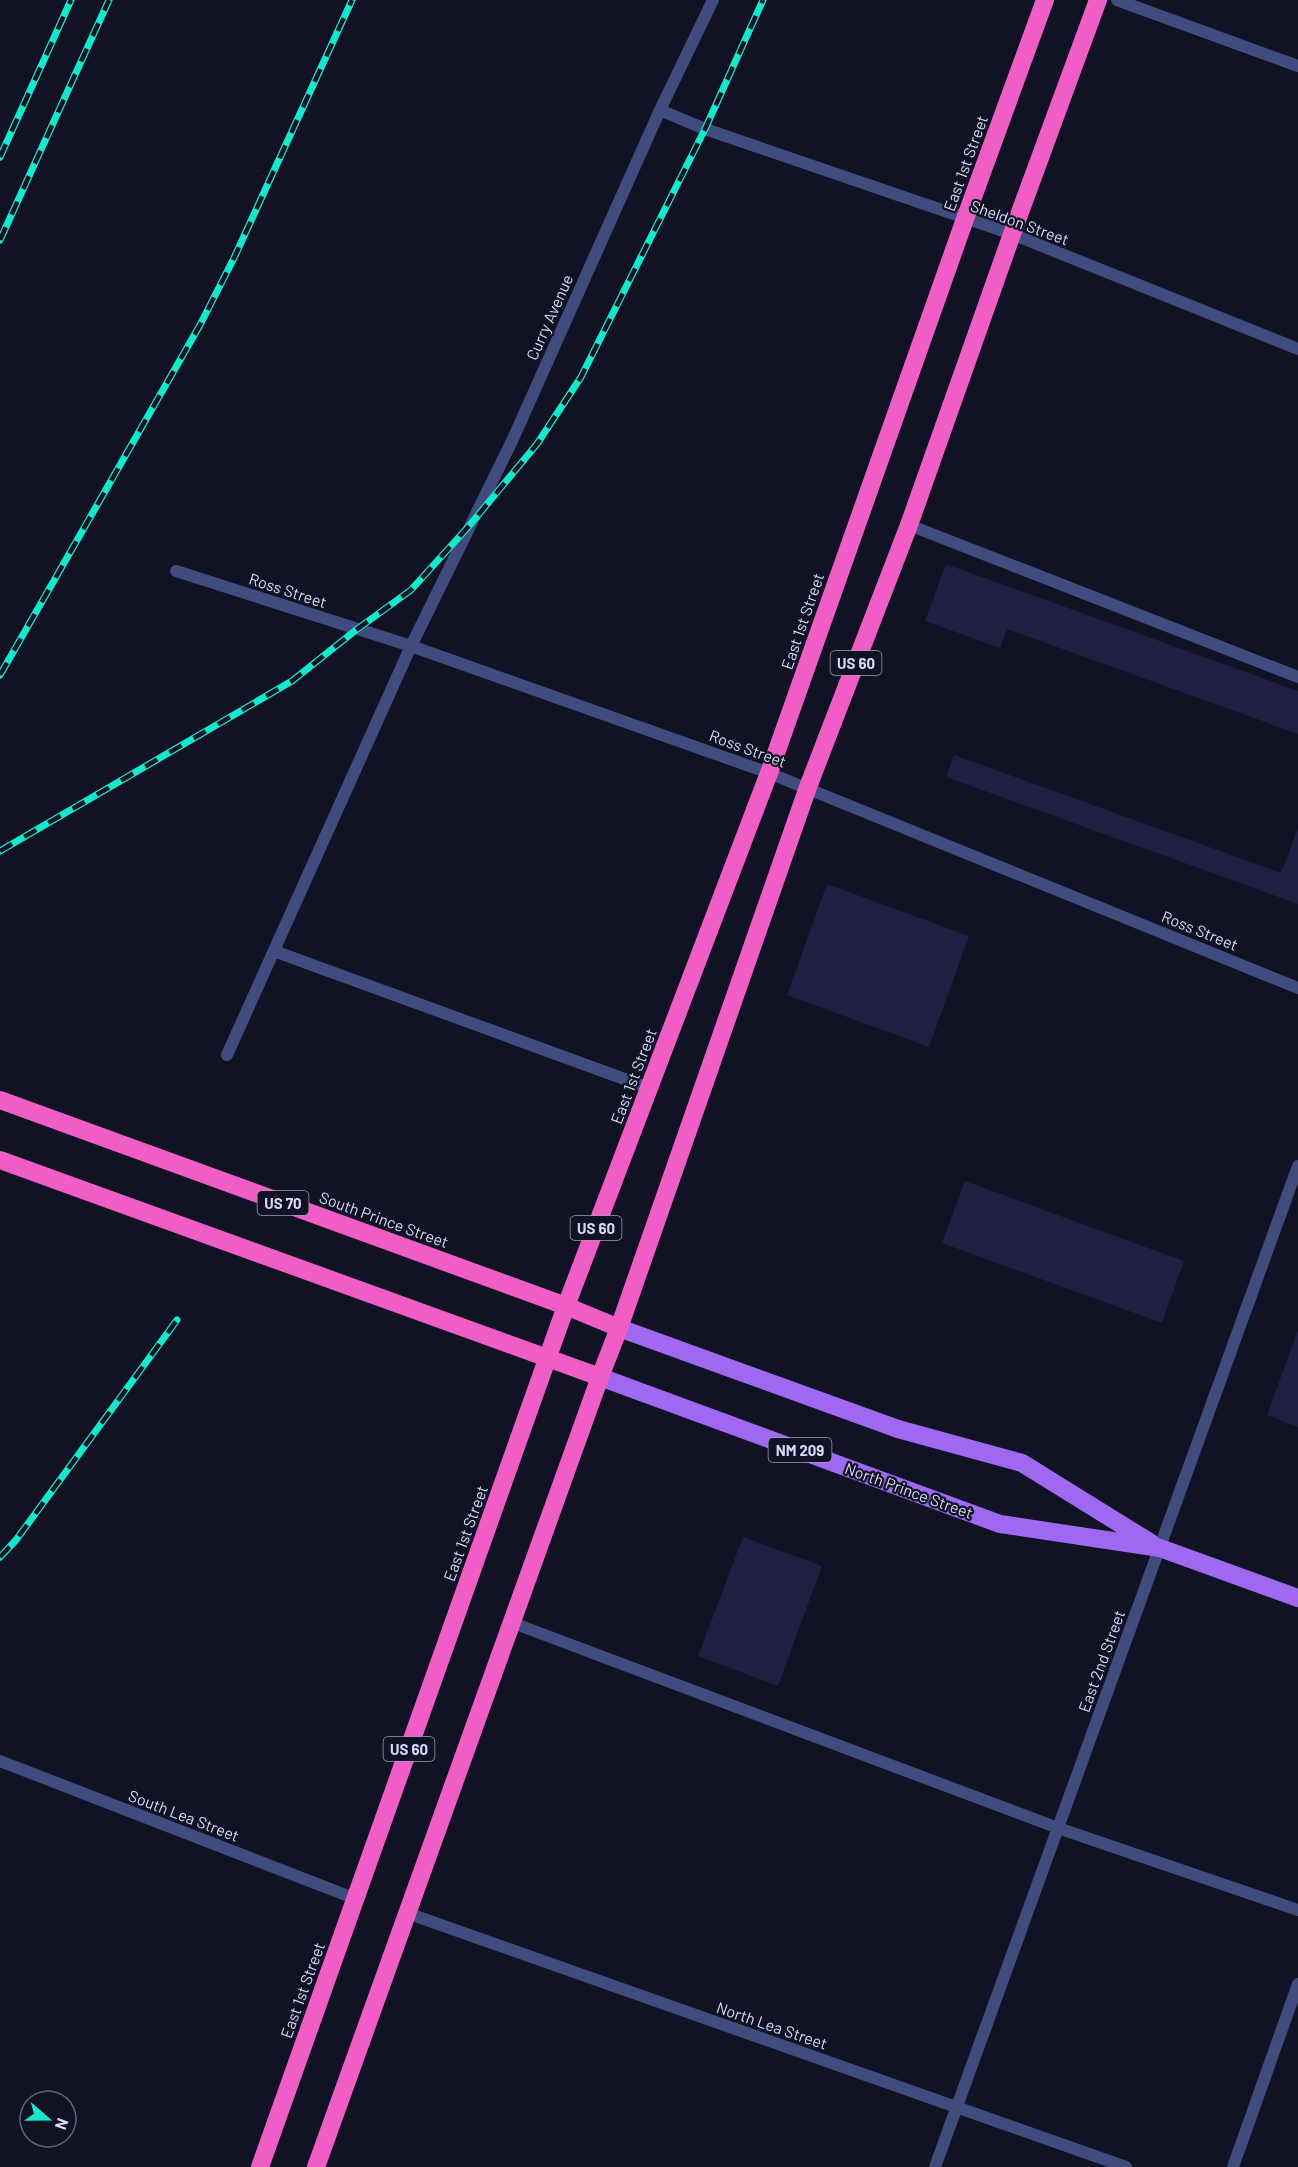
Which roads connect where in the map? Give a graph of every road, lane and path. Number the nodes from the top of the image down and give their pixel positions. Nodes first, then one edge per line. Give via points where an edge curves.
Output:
1 (713, 0) edge
2 (1045, 0) edge
3 (1098, 0) edge
4 (1117, 0) edge
5 (1298, 66) edge
6 (660, 110) junction
7 (964, 219) junction
8 (1012, 234) junction
9 (1298, 349) edge
10 (909, 525) junction
11 (176, 571) dead end
12 (411, 645) junction
13 (1298, 677) edge
14 (769, 773) junction
15 (808, 787) junction
16 (274, 951) junction
17 (1298, 988) edge
18 (227, 1055) dead end
19 (649, 1088) junction
20 (0, 1101) edge
21 (0, 1160) edge
22 (1298, 1166) edge
23 (566, 1306) junction
24 (619, 1328) junction
25 (549, 1359) junction
26 (600, 1377) junction
27 (1160, 1548) junction
28 (1298, 1598) edge
29 (513, 1623) junction
30 (0, 1761) edge
31 (1058, 1828) junction
32 (356, 1899) junction
33 (1298, 1910) edge
34 (407, 1913) junction
35 (1298, 1984) edge
36 (957, 2107) junction
37 (260, 2167) edge
38 (316, 2167) edge
39 (935, 2167) edge
40 (1126, 2167) edge
41 (1233, 2167) edge

1 - 6 street, Curry Avenue
2 - 7 highway, East 1st Street / US 60
3 - 8 highway, US 60
4 - 5 street
6 - 7 street, Sheldon Street
6 - 12 street, Curry Avenue via 512,441
7 - 8 street, Sheldon Street
7 - 14 highway, East 1st Street / US 60
8 - 9 street, Sheldon Street
8 - 10 highway, US 60
10 - 13 street
10 - 15 highway, US 60
11 - 12 street, Ross Street
12 - 14 street, Ross Street
12 - 16 street, Curry Avenue
14 - 15 street, Ross Street
14 - 19 highway, East 1st Street / US 60
15 - 17 street, Ross Street
15 - 24 highway, US 60
16 - 18 street, Curry Avenue
16 - 19 street
19 - 23 highway, East 1st Street / US 60
20 - 23 highway, South Prince Street / US 70
21 - 25 highway
22 - 27 street, East 2nd Street
23 - 24 highway, South Prince Street / US 70
23 - 25 highway, East 1st Street / US 60
24 - 26 highway, US 60
24 - 27 main road, North Prince Street / NM 209 via 898,1429 1022,1463
25 - 26 highway
25 - 32 highway, East 1st Street / US 60
26 - 27 main road, North Prince Street / NM 209 via 1000,1524
26 - 29 highway, US 60
27 - 28 main road, North Prince Street / NM 209
27 - 31 street, East 2nd Street
29 - 31 street
29 - 34 highway, US 60
30 - 32 street, South Lea Street
31 - 33 street
31 - 36 street, East 2nd Street
32 - 37 highway, East 1st Street / US 60
34 - 36 street, North Lea Street
34 - 38 highway, US 60
35 - 41 street
36 - 39 street, East 2nd Street
36 - 40 street, North Lea Street

